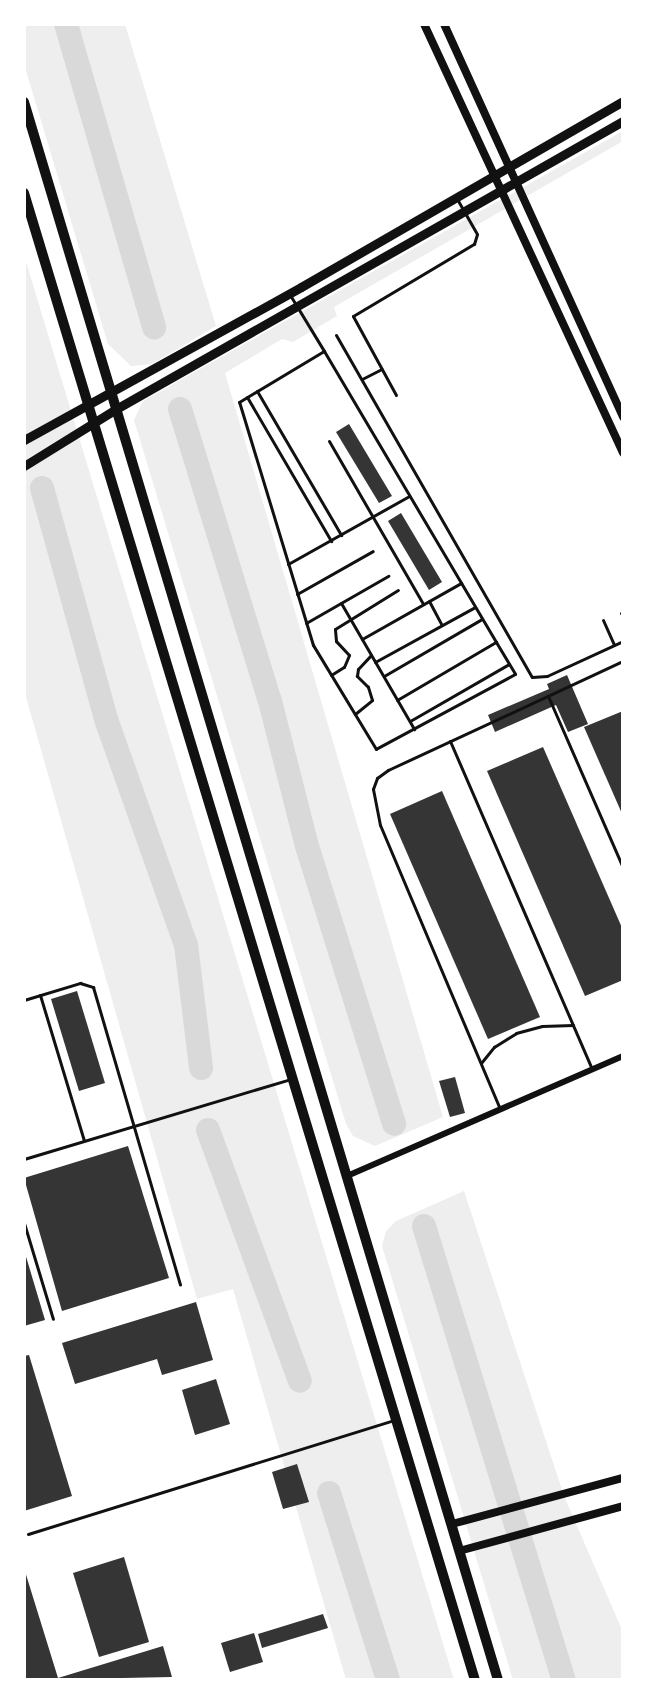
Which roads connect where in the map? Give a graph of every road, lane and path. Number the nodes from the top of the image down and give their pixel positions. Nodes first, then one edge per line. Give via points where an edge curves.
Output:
1 (424, 24) edge
2 (444, 24) edge
3 (623, 101) edge
4 (24, 102) edge
5 (623, 121) edge
6 (510, 166) junction
7 (493, 176) junction
8 (517, 182) junction
9 (500, 191) junction
10 (24, 193) edge
11 (456, 197) junction
12 (464, 212) junction
13 (290, 293) junction
14 (297, 306) junction
15 (336, 335) dead end
16 (324, 351) junction
17 (382, 369) junction
18 (362, 379) junction
19 (110, 389) junction
20 (257, 391) junction
21 (396, 395) dead end
22 (247, 397) junction
23 (87, 403) junction
24 (116, 409) junction
25 (623, 417) edge
26 (93, 424) junction
27 (24, 440) edge
28 (329, 441) dead end
29 (623, 453) edge
30 (24, 466) edge
31 (410, 496) junction
32 (373, 517) junction
33 (341, 535) junction
34 (331, 541) junction
35 (373, 551) dead end
36 (288, 564) junction
37 (388, 576) dead end
38 (461, 583) junction
39 (398, 590) dead end
40 (297, 594) junction
41 (429, 601) junction
42 (341, 603) junction
43 (423, 604) junction
44 (475, 607) junction
45 (349, 618) junction
46 (482, 619) junction
47 (603, 620) dead end
48 (306, 623) junction
49 (442, 625) junction
50 (362, 639) junction
51 (623, 641) edge
52 (496, 642) junction
53 (614, 645) junction
54 (371, 656) junction
55 (623, 661) edge
56 (375, 662) junction
57 (509, 664) junction
58 (331, 675) junction
59 (384, 676) junction
60 (548, 696) junction
61 (397, 700) junction
62 (354, 714) junction
63 (410, 721) junction
64 (414, 729) junction
65 (450, 741) junction
66 (623, 868) edge
67 (40, 995) junction
68 (24, 1000) edge
69 (573, 1025) junction
70 (623, 1056) edge
71 (481, 1063) junction
72 (592, 1069) junction
73 (292, 1079) junction
74 (500, 1109) junction
75 (134, 1126) junction
76 (84, 1141) junction
77 (24, 1159) edge
78 (347, 1176) junction
79 (24, 1223) edge
80 (180, 1285) dead end
81 (53, 1319) dead end
82 (396, 1419) junction
83 (623, 1478) edge
84 (623, 1506) edge
85 (452, 1524) junction
86 (28, 1534) dead end
87 (459, 1551) junction
88 (475, 1680) edge
89 (498, 1680) edge

1 - 7 street
2 - 6 street
3 - 6 main road
4 - 19 main road
5 - 8 main road
6 - 7 main road
6 - 8 street
7 - 9 street
7 - 11 main road
8 - 9 main road
8 - 25 street
9 - 12 main road
9 - 29 street
10 - 23 main road
11 - 12 lane
11 - 13 main road
12 - 14 main road
12 - 17 lane via 477,234 474,244 353,316
13 - 14 lane
13 - 19 main road
14 - 16 lane
14 - 24 main road
15 - 18 lane
16 - 20 lane
16 - 31 lane
17 - 18 lane
17 - 21 lane
18 - 53 lane via 532,677 547,676
19 - 23 main road
19 - 24 main road
20 - 22 lane
20 - 33 lane
22 - 34 lane
22 - 36 lane via 239,402
23 - 26 main road
23 - 27 main road
24 - 26 main road
24 - 78 main road
26 - 30 main road
26 - 73 main road
28 - 32 lane
31 - 32 lane
31 - 38 lane
32 - 33 lane
32 - 43 lane
33 - 34 lane
34 - 36 lane
35 - 40 lane
36 - 40 lane
37 - 42 lane
38 - 41 lane
38 - 44 lane
39 - 45 lane
40 - 48 lane
41 - 43 lane
41 - 49 lane
42 - 45 lane
42 - 48 lane
43 - 50 lane
44 - 46 lane
44 - 49 lane
45 - 50 lane
45 - 58 lane via 335,629 334,635 348,649 349,661
46 - 52 lane
46 - 59 lane
47 - 53 lane
48 - 58 lane via 313,645
49 - 56 lane
50 - 54 lane
51 - 53 lane
52 - 57 lane
52 - 61 lane
54 - 56 lane
54 - 62 lane via 357,675 368,687 372,700
55 - 60 lane
56 - 59 lane
57 - 63 lane
57 - 64 lane via 514,674
58 - 62 lane
59 - 61 lane
60 - 65 lane
60 - 66 lane
61 - 63 lane
62 - 64 lane via 376,749
63 - 64 lane
65 - 69 lane
65 - 71 lane via 377,778 374,804
67 - 68 lane
67 - 75 lane via 80,983 91,984
67 - 76 lane
69 - 71 lane via 542,1026 516,1033 494,1047
69 - 72 lane
70 - 72 street
71 - 74 lane
72 - 74 street
73 - 75 lane
73 - 82 main road
74 - 78 street
75 - 76 lane
75 - 80 lane
76 - 77 lane
78 - 85 main road
79 - 81 lane
82 - 86 lane
82 - 88 main road
83 - 85 street
84 - 87 street
85 - 87 main road
87 - 89 main road

